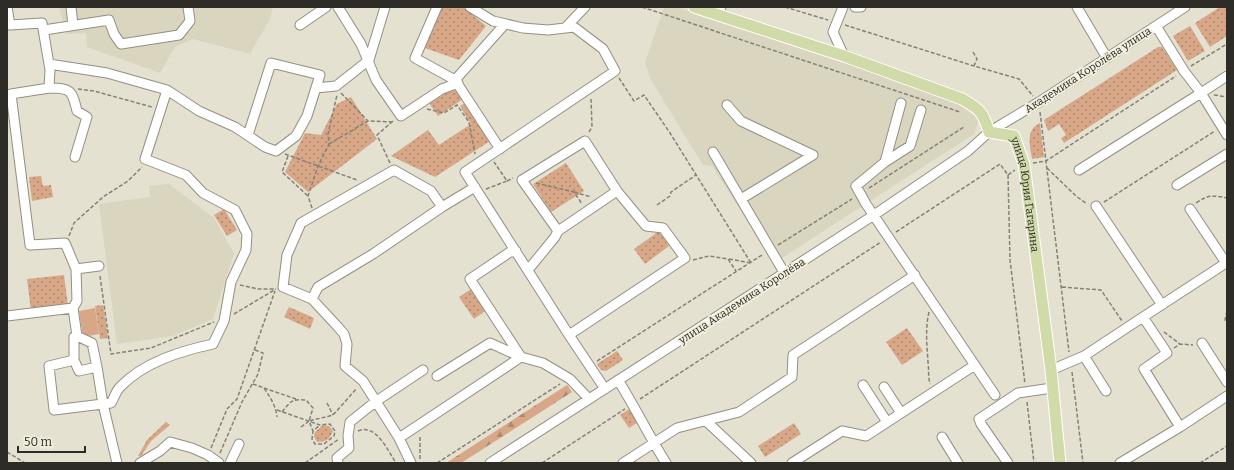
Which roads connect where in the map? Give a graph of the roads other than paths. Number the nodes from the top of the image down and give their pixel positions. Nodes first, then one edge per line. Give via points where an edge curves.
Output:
1 (7, 7) edge
2 (71, 7) edge
3 (188, 7) edge
4 (326, 7) edge
5 (338, 7) edge
6 (385, 7) edge
7 (436, 7) edge
8 (470, 7) edge
9 (585, 7) edge
10 (694, 7) edge
11 (721, 7) edge
12 (843, 7) edge
13 (855, 7) edge
14 (861, 7) edge
15 (1077, 7) edge
16 (1185, 7) edge
17 (710, 12) junction
18 (505, 24) junction
19 (73, 25) junction
20 (300, 25) dead end
21 (1156, 26) junction
22 (565, 28) junction
23 (44, 30) junction
24 (844, 56) junction
25 (1108, 58) junction
26 (369, 60) junction
27 (49, 64) junction
28 (1227, 76) edge
29 (456, 82) junction
30 (49, 88) junction
31 (316, 88) junction
32 (167, 90) junction
33 (1200, 93) junction
34 (9, 94) edge
35 (901, 103) dead end
36 (727, 106) dead end
37 (921, 110) dead end
38 (989, 132) junction
39 (1227, 135) edge
40 (248, 136) junction
41 (496, 152) junction
42 (714, 152) dead end
43 (1227, 154) edge
44 (75, 157) dead end
45 (885, 162) junction
46 (1079, 170) dead end
47 (1177, 185) dead end
48 (477, 190) junction
49 (617, 191) junction
50 (741, 199) junction
51 (1096, 206) road end
52 (442, 207) junction
53 (1190, 209) road end
54 (874, 215) junction
55 (558, 231) junction
56 (516, 251) junction
57 (99, 266) road end
58 (76, 269) junction
59 (528, 270) junction
60 (785, 274) junction
61 (914, 275) junction
62 (312, 299) junction
63 (1162, 305) junction
64 (73, 308) junction
65 (7, 316) edge
66 (1143, 317) junction
67 (569, 335) junction
68 (77, 336) junction
69 (1202, 343) road end
70 (1084, 356) junction
71 (521, 357) junction
72 (74, 360) junction
73 (975, 365) junction
74 (97, 367) junction
75 (423, 370) dead end
76 (1051, 370) junction
77 (438, 376) dead end
78 (618, 380) junction
79 (1227, 382) edge
80 (863, 385) dead end
81 (884, 387) dead end
82 (1052, 388) junction
83 (605, 389) junction
84 (1106, 391) dead end
85 (995, 395) dead end
86 (1227, 396) edge
87 (589, 399) junction
88 (375, 402) junction
89 (103, 404) junction
90 (901, 413) junction
91 (706, 421) junction
92 (886, 422) junction
93 (1180, 427) junction
94 (942, 437) dead end
95 (399, 438) junction
96 (653, 443) junction
97 (239, 444) dead end
98 (218, 462) edge
99 (117, 463) edge
100 (140, 463) edge
101 (230, 463) edge
102 (338, 463) edge
103 (411, 463) edge
104 (490, 463) edge
105 (623, 463) edge
106 (666, 463) edge
107 (751, 463) edge
108 (792, 463) edge
109 (958, 463) edge
110 (1008, 463) edge
111 (1060, 463) edge
112 (1120, 463) edge

1 - 23 street via 10,25 42,23
2 - 19 street
3 - 19 street via 190,21 179,35 121,44 109,20
4 - 20 street
5 - 26 street
6 - 26 street
7 - 29 street via 414,58
8 - 18 street via 493,21
9 - 22 street
10 - 17 main road
11 - 17 street
12 - 24 street via 833,32
13 - 14 street
15 - 25 street
16 - 21 street, Академика Королёва улица
17 - 24 main road
18 - 22 street via 548,30
18 - 29 street
19 - 23 street
21 - 25 street, Академика Королёва улица
21 - 33 street
22 - 41 street via 574,27 603,49 615,71
23 - 27 street
24 - 38 main road via 962,99 979,109
25 - 38 street, Академика Королёва улица
26 - 29 street via 376,80 402,116
26 - 31 street via 336,86
27 - 30 street
27 - 32 street via 107,73
28 - 33 street
29 - 41 street
30 - 34 street
30 - 44 street via 64,88 74,95 78,111 87,116
31 - 40 street via 307,116 296,136 276,151
31 - 40 street via 320,75 271,63
32 - 40 street
32 - 89 street via 145,159 186,175 203,193 235,210 247,234 246,250 231,282 224,321 213,344 184,351 142,369 119,387 112,403
33 - 39 street
33 - 46 street
34 - 58 street via 30,245 65,243
35 - 45 street
36 - 50 street via 740,121 813,155
37 - 45 street via 910,146
38 - 54 street, улица Академика Королёва via 968,151
38 - 76 main road, улица Юрия Гагарина via 1014,136 1024,164
41 - 48 street via 465,172
42 - 50 street
43 - 47 street
45 - 54 street via 856,186
48 - 52 street
48 - 56 street
49 - 55 street
49 - 55 street via 585,142 522,180
49 - 67 street via 646,226 663,228 685,258
50 - 60 street
51 - 63 street
52 - 62 street via 318,287
52 - 62 street via 431,191 394,170 301,223 287,255 283,287
53 - 63 street via 1226,264
54 - 60 street, улица Академика Королёва
54 - 61 street
55 - 59 street
56 - 59 street
56 - 71 street via 510,252 470,279
57 - 58 street
58 - 64 street via 77,301
59 - 67 street
60 - 78 street, улица Академика Королёва
61 - 73 street
61 - 91 street via 793,355 792,377 739,412
62 - 88 street via 344,334 347,344 341,364 363,381
63 - 66 street
64 - 65 street
64 - 68 street
66 - 70 street
66 - 93 street via 1167,353 1144,369
67 - 83 street
68 - 72 street via 74,337
68 - 74 street via 92,343
69 - 79 street
70 - 76 street
70 - 84 street
71 - 77 street via 490,343
71 - 87 street via 543,363 570,379
71 - 95 street
72 - 74 street via 79,371
72 - 89 street via 49,366 54,410
73 - 85 street
73 - 90 street
74 - 89 street
75 - 88 street
76 - 82 main road, улица Юрия Гагарина
78 - 83 street, улица Академика Королёва
78 - 96 street
80 - 92 street
81 - 90 street
82 - 110 street via 1018,393 979,419
82 - 111 main road, улица Юрия Гагарина
83 - 87 street, улица Академика Королёва
86 - 93 street
87 - 104 street, улица Академика Королёва
88 - 95 street
88 - 102 street via 350,422 349,448 337,458
89 - 99 street
90 - 92 street
91 - 96 street via 677,428
91 - 107 street
92 - 108 street via 866,436 842,431
93 - 112 street
94 - 109 street
95 - 103 street
96 - 105 street
96 - 106 street
97 - 101 street
98 - 100 street via 192,448 170,442

